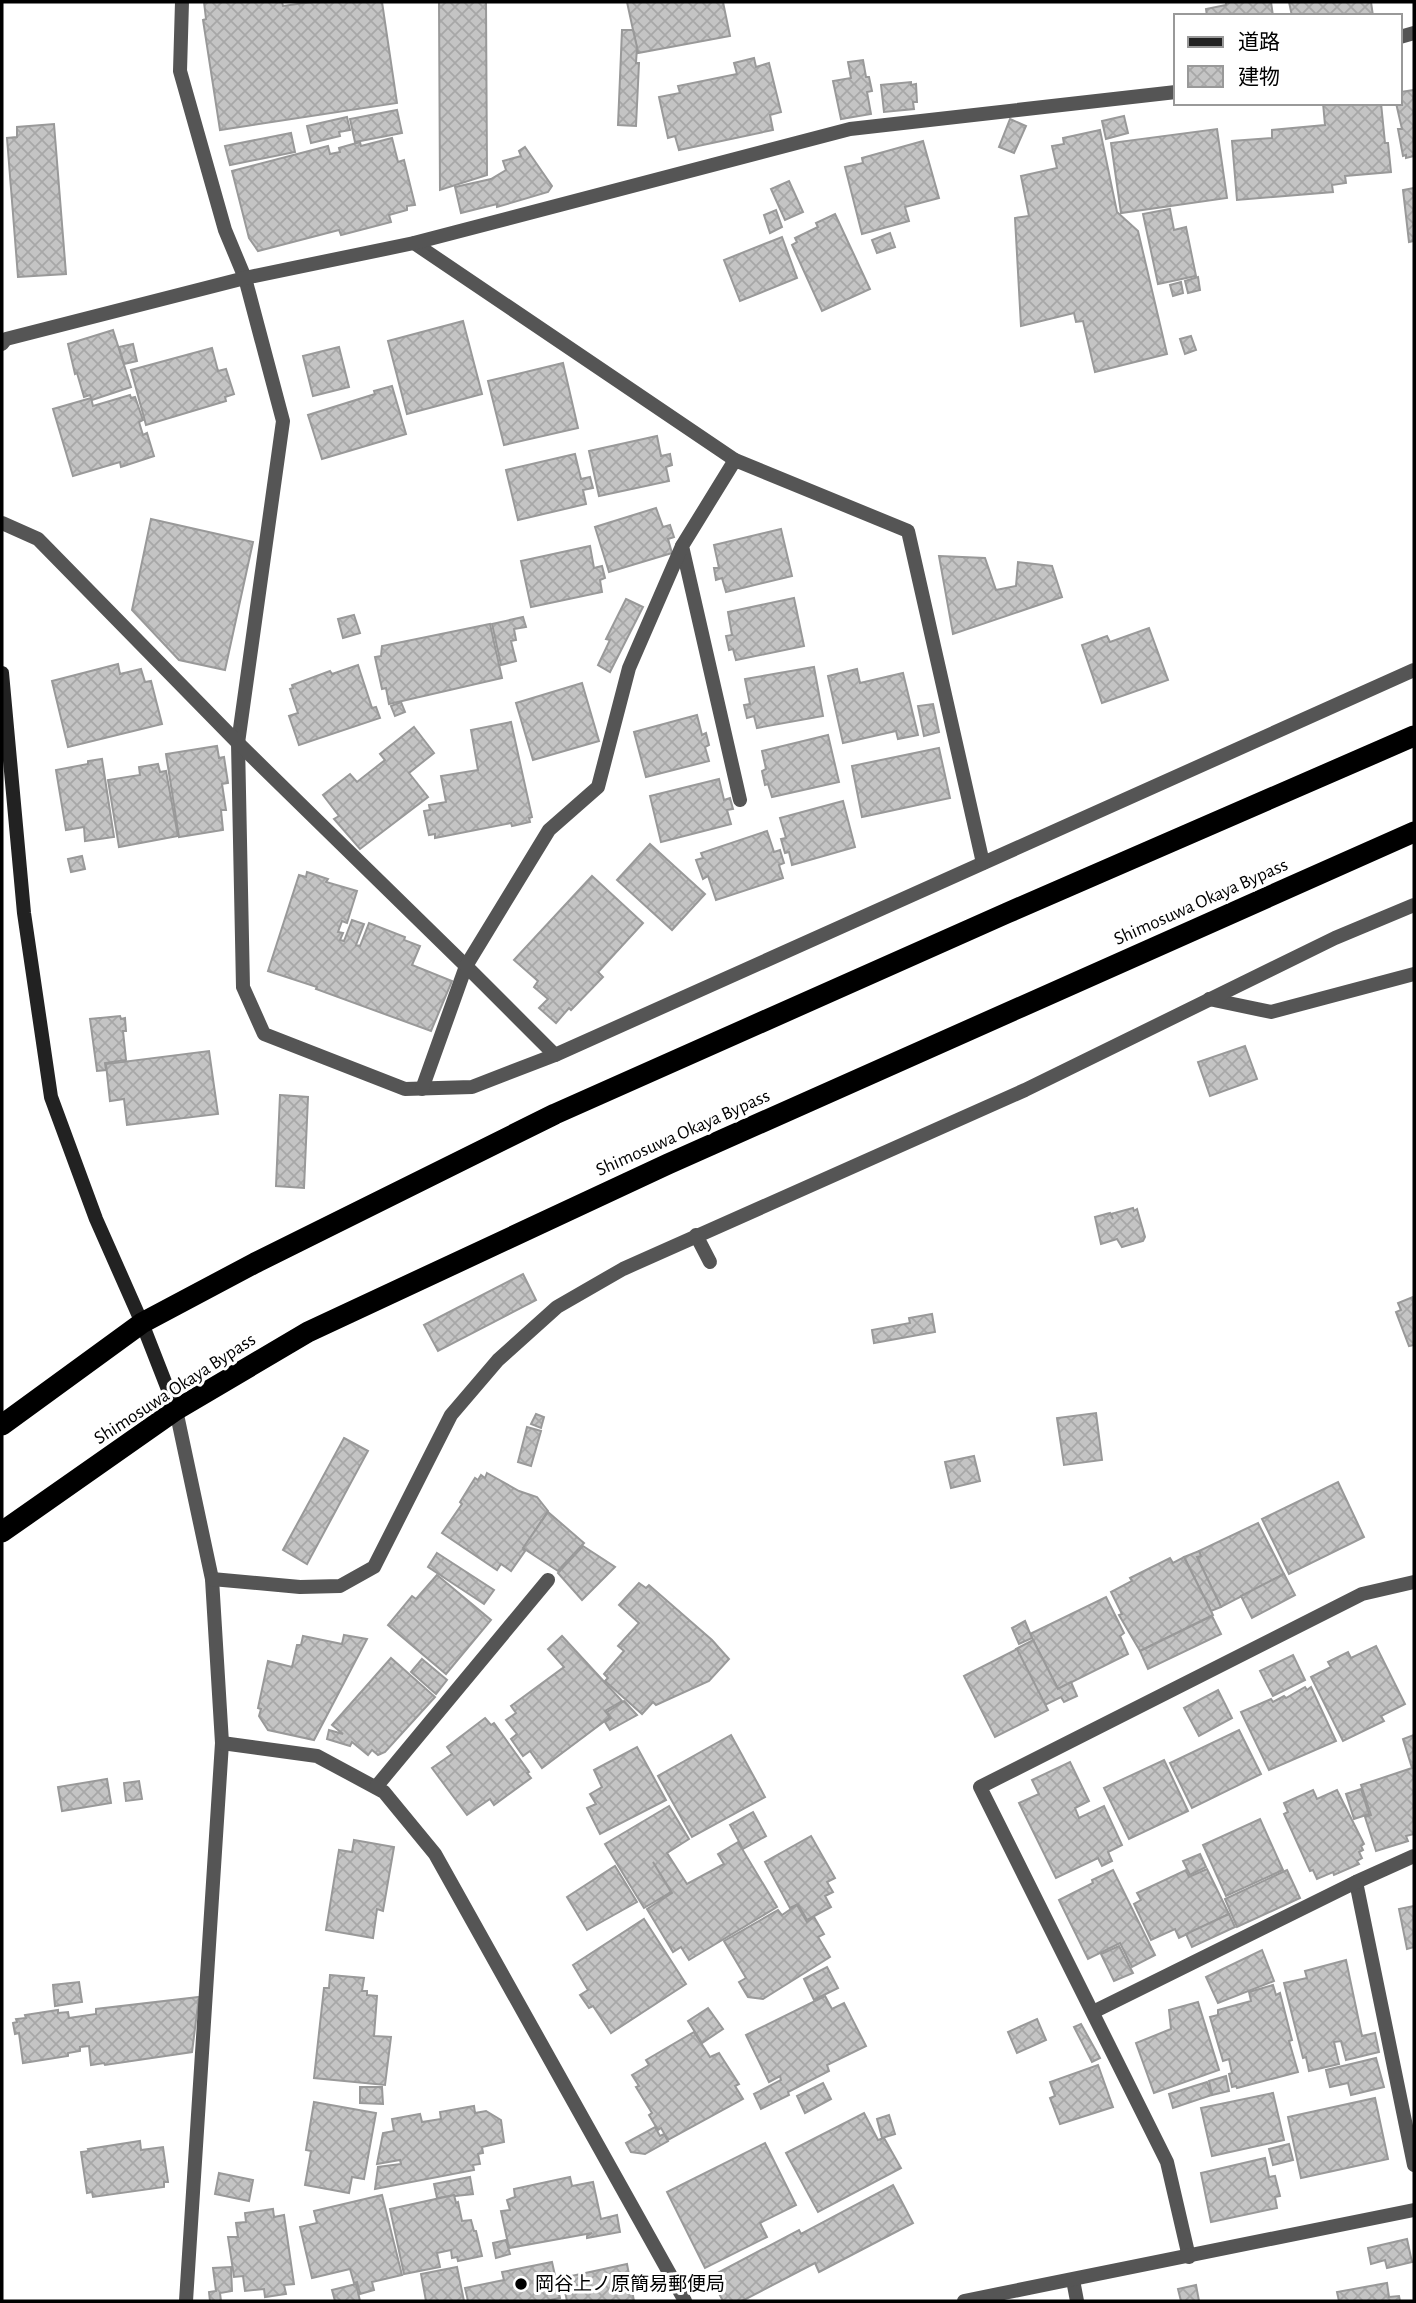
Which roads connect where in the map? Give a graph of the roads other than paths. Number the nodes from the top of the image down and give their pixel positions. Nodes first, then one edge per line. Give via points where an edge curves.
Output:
1 (182, 2) edge
2 (1174, 92) edge
3 (414, 243) junction
4 (245, 278) junction
5 (2, 344) edge
6 (735, 460) junction
7 (2, 523) edge
8 (682, 546) junction
9 (1414, 670) edge
10 (2, 673) edge
11 (1414, 736) edge
12 (237, 743) junction
13 (740, 800) dead end
14 (1414, 832) edge
15 (984, 863) junction
16 (1414, 905) edge
17 (466, 966) junction
18 (1414, 974) edge
19 (1209, 999) junction
20 (555, 1055) junction
21 (422, 1089) junction
22 (696, 1235) junction
23 (710, 1262) dead end
24 (142, 1324) junction
25 (176, 1410) junction
26 (2, 1425) edge
27 (2, 1532) edge
28 (212, 1579) junction
29 (548, 1580) dead end
30 (1414, 1582) edge
31 (222, 1743) junction
32 (376, 1787) junction
33 (1414, 1856) edge
34 (1356, 1882) junction
35 (1093, 2012) junction
36 (1414, 2165) edge
37 (1414, 2210) edge
38 (1189, 2257) junction
39 (1073, 2280) junction
40 (186, 2301) edge
41 (685, 2301) edge
42 (964, 2301) edge
43 (1077, 2301) edge

1 - 4 street via 180,71 225,230
2 - 3 street via 850,129
3 - 4 street
3 - 6 street
4 - 5 street
4 - 12 street via 283,421
6 - 8 street
6 - 15 street via 908,531
7 - 12 street via 38,539
8 - 13 street
8 - 17 street via 629,668 598,787 549,830
9 - 15 street
10 - 24 street via 24,913 51,1097 96,1219
11 - 24 highway via 555,1114
12 - 17 street
12 - 21 street via 243,987 264,1034 405,1089
14 - 25 highway, Shimosuwa Okaya Bypass via 668,1164 395,1291 308,1332
15 - 20 street
16 - 19 street via 1335,937
17 - 20 street
17 - 21 street
18 - 19 street via 1271,1012
19 - 22 street via 1025,1090
20 - 21 street via 472,1087
22 - 23 street
22 - 28 street via 557,1307 498,1360 451,1415 374,1567 340,1587
24 - 25 street
24 - 26 highway
25 - 27 highway, Shimosuwa Okaya Bypass
25 - 28 street
28 - 31 street
29 - 32 street
30 - 35 street via 1362,1594 979,1787
31 - 32 street via 317,1756
31 - 40 street
32 - 41 street via 435,1854
33 - 34 street
34 - 35 street
34 - 36 street
35 - 38 street via 1167,2162
37 - 38 street
38 - 39 street
39 - 42 street
39 - 43 street

